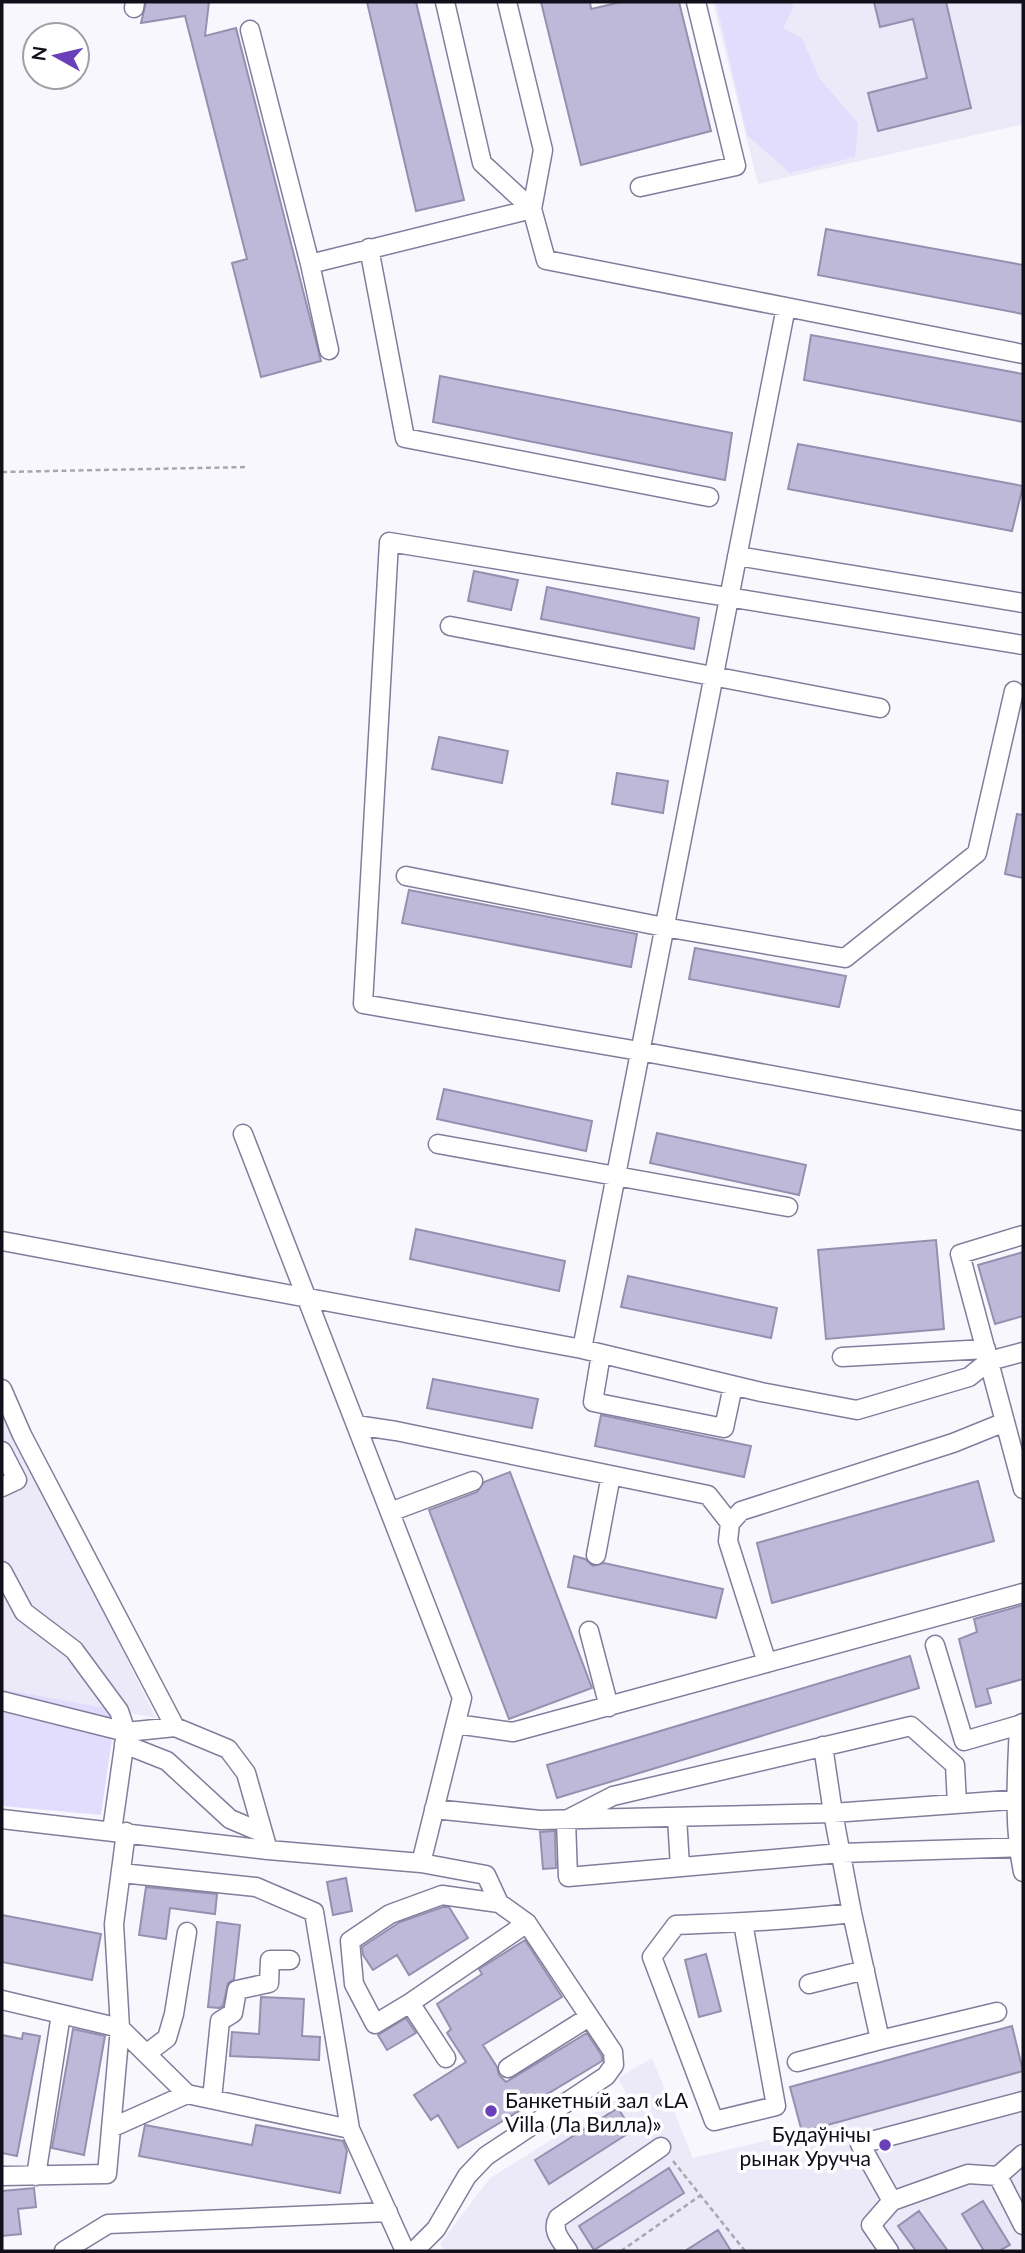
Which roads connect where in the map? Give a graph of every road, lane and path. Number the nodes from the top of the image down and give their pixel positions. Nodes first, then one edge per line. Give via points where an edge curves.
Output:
1 (445, 2) edge
2 (507, 2) edge
3 (696, 2) edge
4 (250, 30) dead end
5 (640, 187) dead end
6 (532, 209) junction
7 (369, 248) junction
8 (310, 264) junction
9 (786, 307) junction
10 (329, 350) dead end
11 (1023, 354) edge
12 (247, 467) dead end
13 (2, 472) edge
14 (709, 497) dead end
15 (737, 556) junction
16 (729, 597) junction
17 (1023, 603) edge
18 (450, 626) dead end
19 (1023, 645) edge
20 (714, 676) junction
21 (1014, 691) dead end
22 (880, 708) dead end
23 (406, 876) dead end
24 (664, 927) junction
25 (639, 1051) junction
26 (1023, 1121) edge
27 (243, 1134) dead end
28 (438, 1144) dead end
29 (616, 1176) junction
30 (788, 1207) dead end
31 (1023, 1235) edge
32 (2, 1241) edge
33 (307, 1299) junction
34 (582, 1349) junction
35 (1023, 1352) edge
36 (601, 1354) junction
37 (987, 1355) junction
38 (842, 1357) dead end
39 (733, 1386) junction
40 (2, 1389) edge
41 (1005, 1422) junction
42 (356, 1425) junction
43 (2, 1451) edge
44 (611, 1475) junction
45 (473, 1480) dead end
46 (2, 1487) edge
47 (1023, 1489) edge
48 (390, 1512) junction
49 (730, 1523) junction
50 (596, 1555) dead end
51 (2, 1571) edge
52 (1023, 1593) edge
53 (589, 1631) dead end
54 (935, 1645) dead end
55 (768, 1663) junction
56 (2, 1701) edge
57 (609, 1707) junction
58 (456, 1724) junction
59 (1021, 1724) edge
60 (175, 1727) junction
61 (125, 1738) junction
62 (964, 1741) junction
63 (823, 1746) junction
64 (955, 1765) junction
65 (1020, 1799) edge
66 (957, 1804) junction
67 (434, 1809) junction
68 (833, 1813) junction
69 (677, 1817) junction
70 (2, 1819) edge
71 (566, 1820) junction
72 (119, 1831) junction
73 (265, 1842) junction
74 (1021, 1848) edge
75 (841, 1853) junction
76 (421, 1863) junction
77 (680, 1867) junction
78 (1023, 1872) edge
79 (121, 1873) junction
80 (499, 1902) junction
81 (852, 1913) junction
82 (527, 1923) junction
83 (743, 1923) junction
84 (187, 1932) dead end
85 (290, 1960) dead end
86 (864, 1970) junction
87 (809, 1984) dead end
88 (2, 2000) edge
89 (410, 2003) junction
90 (998, 2012) dead end
91 (61, 2014) junction
92 (589, 2017) junction
93 (120, 2028) junction
94 (880, 2040) junction
95 (146, 2054) junction
96 (446, 2058) dead end
97 (797, 2062) dead end
98 (508, 2068) dead end
99 (187, 2094) junction
100 (212, 2099) junction
101 (1023, 2101) edge
102 (111, 2128) junction
103 (350, 2129) junction
104 (667, 2154) joint
105 (1023, 2154) edge
106 (2, 2176) edge
107 (36, 2176) junction
108 (998, 2176) junction
109 (701, 2195) junction
110 (892, 2201) junction
111 (388, 2213) junction
112 (1023, 2225) edge
113 (64, 2251) edge
114 (405, 2251) edge
115 (414, 2251) edge
116 (568, 2251) edge
117 (621, 2251) edge
118 (745, 2251) edge
119 (889, 2251) edge

1 - 6 lane via 482,163
2 - 6 lane via 543,150
3 - 5 lane via 736,166
4 - 8 lane
6 - 7 lane
6 - 9 lane via 546,260
7 - 8 lane
7 - 14 lane via 405,438
8 - 10 lane
9 - 11 lane
9 - 15 lane
12 - 13 path
15 - 16 lane
15 - 17 lane
16 - 19 lane
16 - 20 lane
16 - 25 lane via 389,542 363,1004
18 - 20 lane
20 - 22 lane
20 - 24 lane
21 - 24 lane via 977,853 845,958
23 - 24 lane
24 - 25 lane
25 - 26 lane
25 - 29 lane
27 - 33 lane
28 - 29 lane
29 - 30 lane
29 - 34 lane
31 - 37 lane via 960,1254
32 - 33 lane
33 - 34 lane
33 - 42 lane
34 - 36 lane
35 - 37 lane
36 - 39 lane
36 - 39 lane via 593,1402 724,1428
37 - 38 lane
37 - 39 lane via 969,1377 857,1410
37 - 41 lane
40 - 60 lane
41 - 47 lane
41 - 49 lane via 741,1511
42 - 44 lane
42 - 48 lane
43 - 46 lane via 17,1480
44 - 49 lane via 708,1495
44 - 50 lane
45 - 48 lane
48 - 58 lane via 462,1698
49 - 55 lane via 728,1541
51 - 61 lane via 24,1612 74,1650 119,1711
52 - 55 lane
53 - 57 lane
54 - 62 lane
55 - 57 lane
56 - 61 lane
57 - 58 lane via 513,1732
58 - 67 lane
59 - 62 lane
59 - 65 lane
60 - 61 lane
60 - 73 lane via 228,1749 246,1773
61 - 72 lane
61 - 73 lane via 167,1760 230,1819
62 - 64 lane
63 - 64 lane via 911,1726
63 - 68 lane
63 - 71 lane via 613,1796
64 - 66 lane
65 - 66 lane
65 - 74 lane
66 - 68 lane
67 - 71 lane
67 - 76 lane
68 - 69 lane
68 - 75 lane
69 - 71 lane
69 - 77 lane
70 - 72 lane
71 - 77 lane via 568,1877
72 - 73 lane
72 - 79 lane
73 - 76 lane
74 - 75 lane
74 - 78 lane
75 - 77 lane
75 - 81 lane
76 - 80 lane via 486,1875
79 - 93 lane via 114,1924
79 - 103 lane via 256,1887 314,1912
80 - 82 lane
80 - 89 lane via 442,1895 390,1914 350,1941 354,1984 375,2024
81 - 83 lane
81 - 86 lane
82 - 89 lane
82 - 92 lane
83 - 83 lane via 676,1925 652,1957 714,2121 776,2106
84 - 95 lane via 167,2038
85 - 100 lane via 270,1960 269,1983 237,1990 233,2013 220,2021
86 - 87 lane
86 - 94 lane
88 - 91 lane
89 - 96 lane
90 - 94 lane
91 - 93 lane
91 - 107 lane
92 - 98 lane
92 - 115 lane via 613,2052 614,2065 606,2076 486,2156 467,2175 436,2229
93 - 95 lane
93 - 102 lane
94 - 97 lane
95 - 99 lane
99 - 100 lane
99 - 102 lane
100 - 103 lane
101 - 110 lane via 860,2144
102 - 107 lane via 107,2174
103 - 111 lane
104 - 109 path
104 - 116 lane via 558,2218 555,2232
105 - 108 lane
106 - 107 lane
108 - 110 lane via 968,2174
108 - 112 lane
109 - 117 path
109 - 118 path
110 - 119 lane via 871,2225
111 - 113 lane via 108,2224
111 - 114 lane

